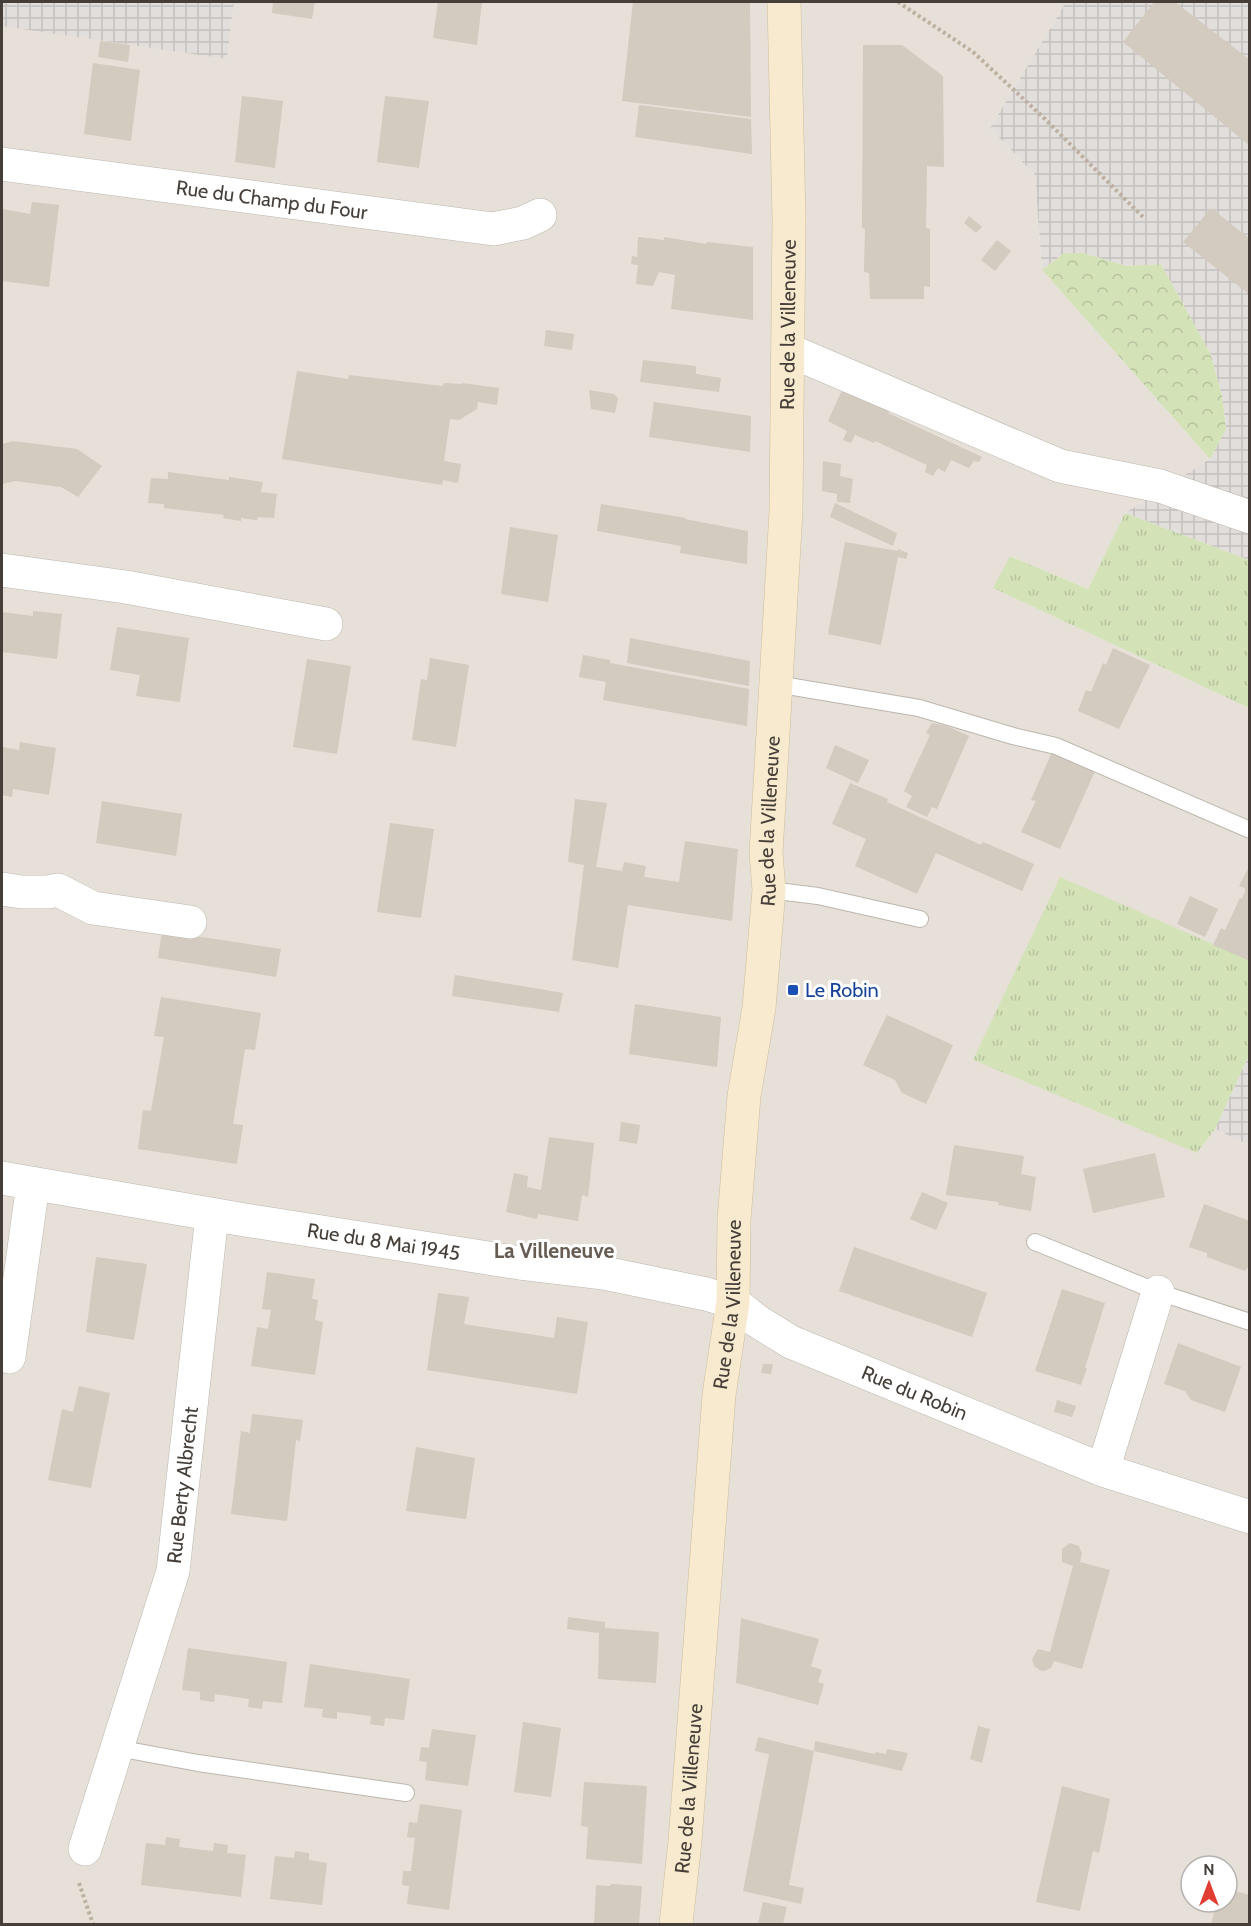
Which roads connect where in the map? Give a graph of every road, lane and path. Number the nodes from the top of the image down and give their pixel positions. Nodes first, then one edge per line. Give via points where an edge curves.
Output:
1 (784, 2) edge
2 (898, 2) edge
3 (2, 164) edge
4 (540, 215) dead end
5 (1145, 219) dead end
6 (788, 350) junction
7 (1250, 517) edge
8 (2, 570) edge
9 (326, 624) dead end
10 (776, 684) junction
11 (1250, 830) edge
12 (2, 889) edge
13 (769, 890) junction
14 (920, 919) dead end
15 (190, 922) dead end
16 (17, 1181) edge
17 (212, 1215) junction
18 (1035, 1242) dead end
19 (1158, 1292) junction
20 (733, 1302) junction
21 (1250, 1322) edge
22 (9, 1357) dead end
23 (1103, 1470) junction
24 (1250, 1517) edge
25 (117, 1748) junction
26 (406, 1793) dead end
27 (85, 1849) dead end
28 (676, 1924) edge

1 - 6 main road, Rue de la Villeneuve
2 - 5 path via 973,52
3 - 4 street, Rue du Champ du Four via 493,229 523,224
6 - 7 street via 1060,466 1160,486
6 - 10 main road, Rue de la Villeneuve via 786,511
8 - 9 street via 126,587
10 - 11 lane via 919,708 1056,746
10 - 13 main road, Rue de la Villeneuve via 766,853
12 - 15 street via 58,890 93,908
13 - 14 lane via 818,896
13 - 20 main road, Rue de la Villeneuve via 759,1008 744,1096 734,1220
16 - 17 street, Rue du 8 Mai 1945
16 - 22 street, Rue du 8 Mai 1945
17 - 20 street, Rue du 8 Mai 1945 via 604,1274
17 - 25 street, Rue Berty Albrecht via 173,1571
18 - 19 lane
19 - 21 lane
19 - 23 street
20 - 23 street, Rue du Robin via 791,1342
20 - 28 main road, Rue de la Villeneuve via 719,1395
23 - 24 street, Rue du Robin
25 - 26 lane
25 - 27 street, Rue Berty Albrecht

